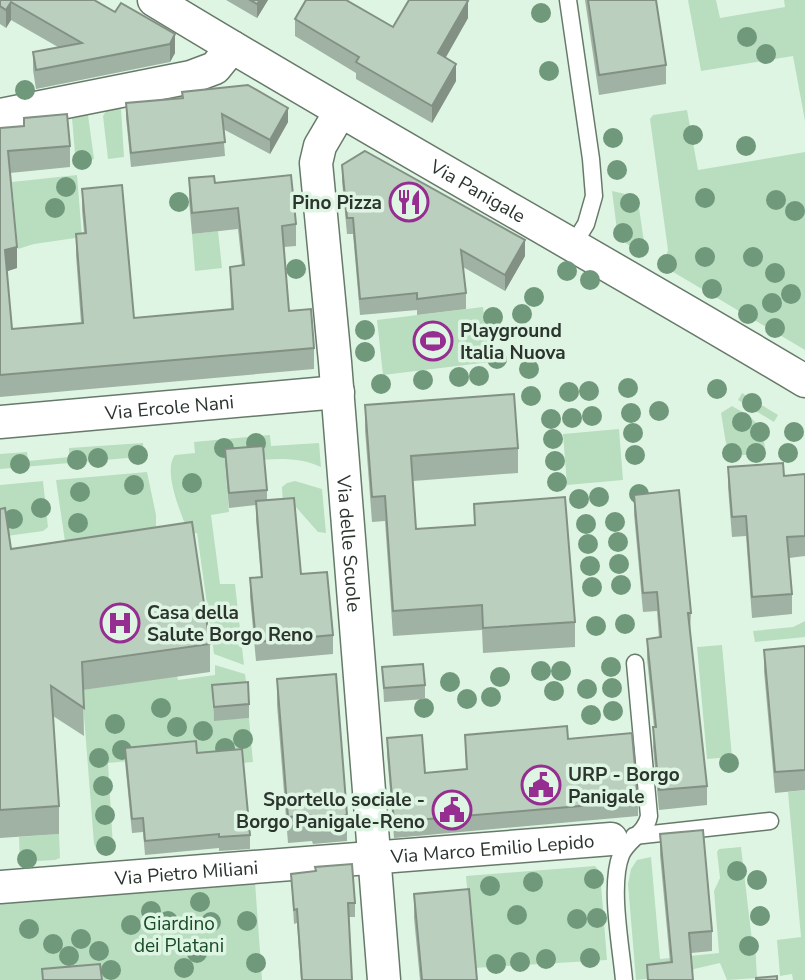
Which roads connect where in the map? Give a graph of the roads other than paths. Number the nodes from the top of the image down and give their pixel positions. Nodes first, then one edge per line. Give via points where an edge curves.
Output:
1 (154, 0) edge
2 (568, 0) edge
3 (232, 47) junction
4 (340, 112) junction
5 (0, 115) edge
6 (573, 245) junction
7 (805, 381) edge
8 (338, 392) junction
9 (0, 422) edge
10 (635, 663) dead end
11 (770, 821) dead end
12 (624, 837) junction
13 (374, 857) junction
14 (0, 887) edge
15 (384, 980) edge
16 (624, 980) edge

1 - 3 street, Via Panigale
2 - 6 lane via 594,197
3 - 4 street, Via Panigale
3 - 5 street via 215,68 191,77
4 - 6 street, Via Panigale
4 - 8 street, Via delle Scuole via 320,146 316,163
6 - 7 street, Via Panigale
8 - 9 street, Via Ercole Nani
8 - 13 street, Via delle Scuole
10 - 12 lane via 649,816 645,826
11 - 12 lane
12 - 13 street, Via Marco Emilio Lepido
12 - 16 lane via 616,875
13 - 14 street, Via Pietro Miliani
13 - 15 street, Via delle Scuole

